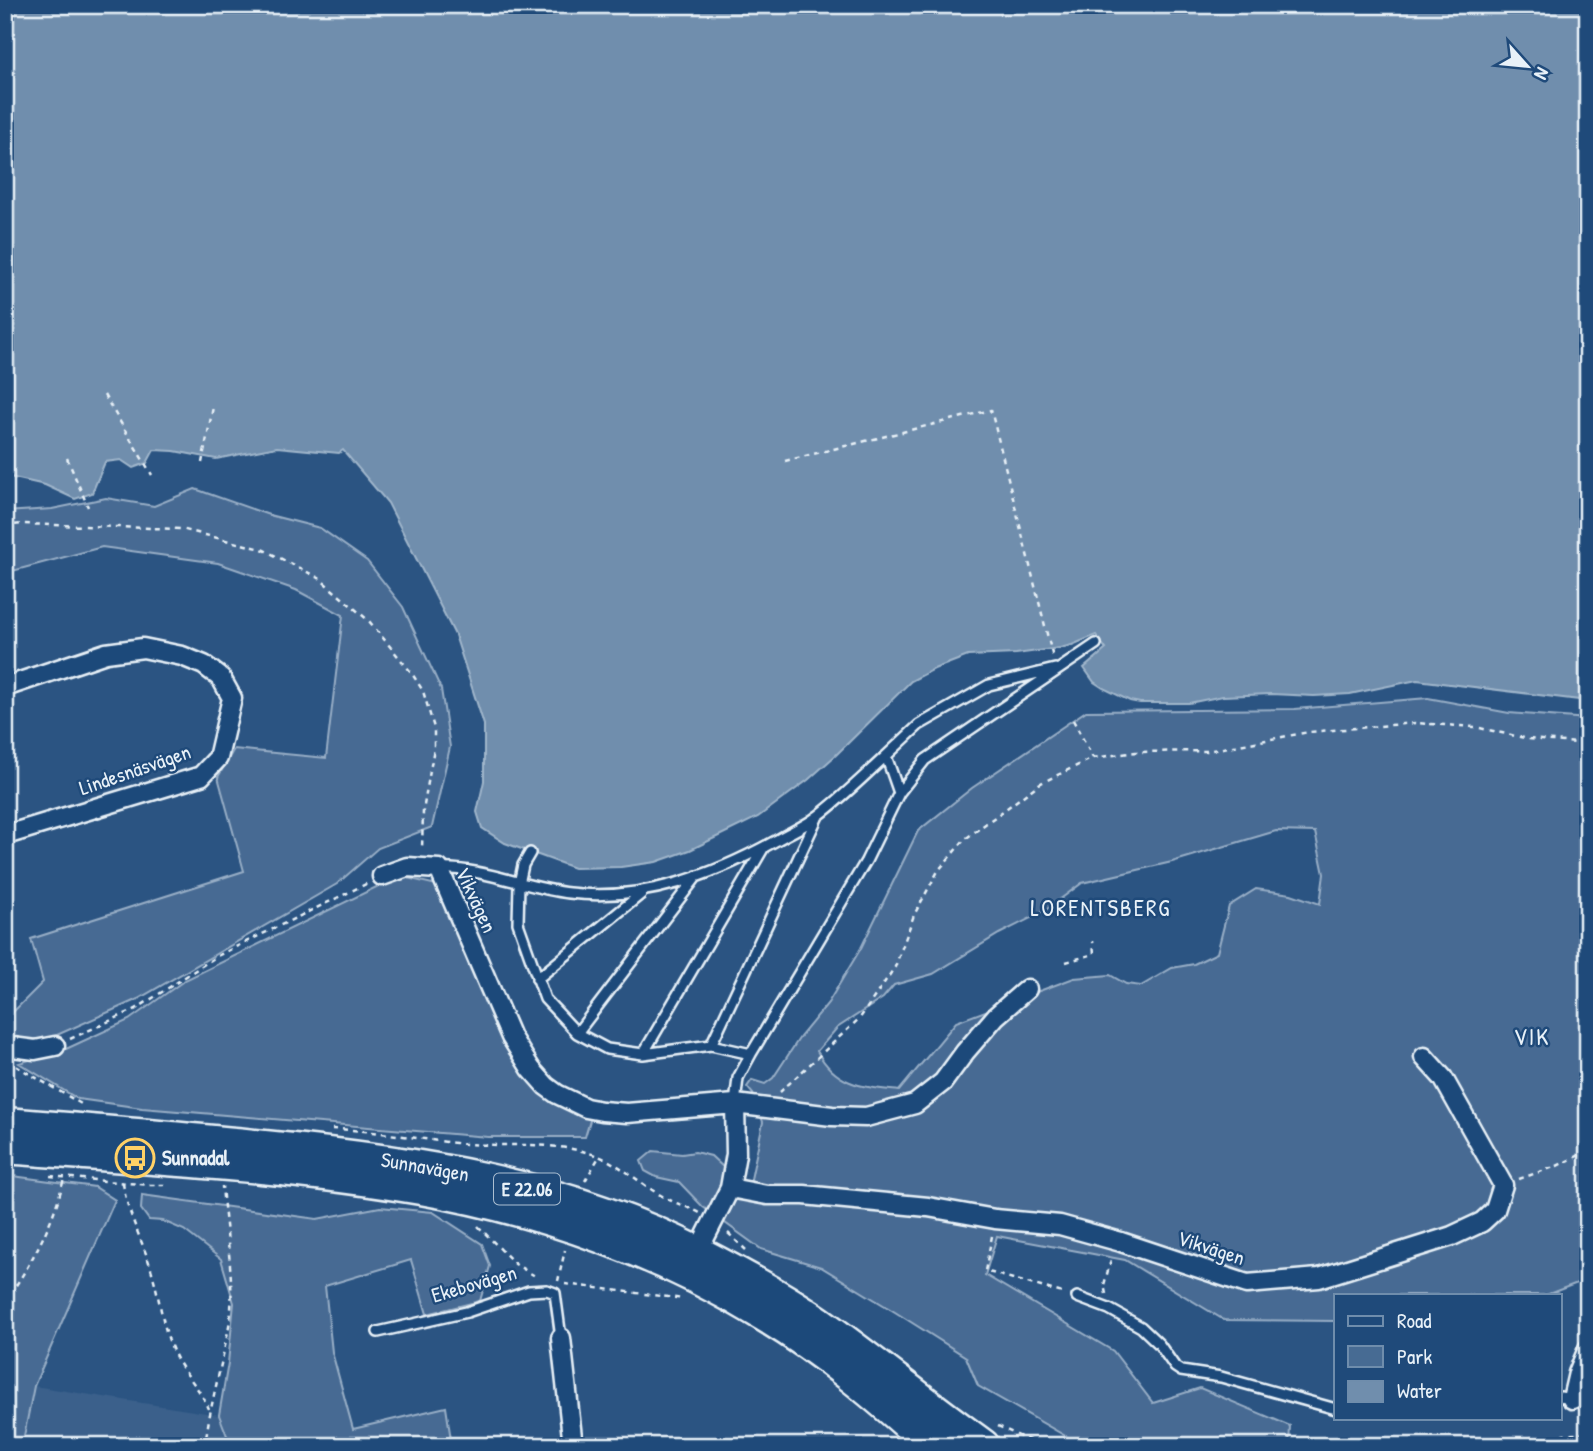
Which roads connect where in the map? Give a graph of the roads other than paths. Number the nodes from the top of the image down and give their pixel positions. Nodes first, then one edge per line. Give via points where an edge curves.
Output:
1 (1096, 644) dead end
2 (1060, 668) junction
3 (5, 687) edge
4 (886, 756) junction
5 (899, 793) junction
6 (817, 817) junction
7 (5, 832) edge
8 (765, 846) junction
9 (530, 853) dead end
10 (430, 868) junction
11 (698, 875) junction
12 (382, 876) road end
13 (519, 884) junction
14 (642, 892) junction
15 (537, 979) junction
16 (1027, 989) dead end
17 (577, 1033) junction
18 (711, 1045) junction
19 (5, 1046) edge
20 (55, 1046) road end
21 (643, 1054) junction
22 (751, 1054) junction
23 (1424, 1057) dead end
24 (735, 1104) junction
25 (5, 1124) edge
26 (5, 1147) edge
27 (730, 1188) junction
28 (697, 1252) junction
29 (1077, 1297) road end
30 (378, 1332) dead end
31 (561, 1338) joint
32 (1588, 1349) edge
33 (1573, 1401) edge
34 (1334, 1408) edge
35 (573, 1446) edge
36 (933, 1446) edge
37 (983, 1446) edge

1 - 2 lane
2 - 4 lane via 989,685 919,725
2 - 5 lane via 925,760
3 - 7 street, Lindesnäsvägen via 106,653 143,648 204,665 221,678 232,698 218,758 201,776
4 - 5 lane
4 - 6 lane
5 - 22 lane via 866,861
6 - 8 lane
6 - 18 lane
8 - 11 lane via 719,870
8 - 21 lane
9 - 13 lane
10 - 12 street, Vikvägen via 407,867
10 - 13 lane via 455,868
10 - 24 street, Vikvägen via 511,1037 546,1086 586,1108 613,1113
11 - 14 lane
11 - 17 lane
13 - 14 lane via 569,893
13 - 15 lane via 518,923
14 - 15 lane
15 - 17 lane via 545,999
16 - 24 street, Vikvägen via 996,1016 943,1082 915,1104 866,1117
17 - 21 lane via 607,1049
18 - 21 lane
18 - 22 lane
19 - 20 street via 35,1050
22 - 24 lane via 738,1078
23 - 27 street, Vikvägen via 1443,1078 1503,1185 1495,1210 1482,1222 1452,1236 1319,1278 1247,1284 1060,1225
24 - 27 street via 736,1154
25 - 28 highway, Sunnavägen / E 22.06 via 414,1164 546,1195
26 - 36 highway, Sunnavägen / E 22.06 via 228,1165 422,1188 514,1209 597,1235 684,1272 765,1315 843,1368
27 - 28 street
28 - 37 highway, Sunnavägen / E 22.06 via 817,1322
29 - 34 lane via 1141,1327 1181,1371 1221,1377
30 - 31 lane, Ekebovägen via 467,1312 528,1291 547,1290 555,1293
31 - 35 street
32 - 33 street

